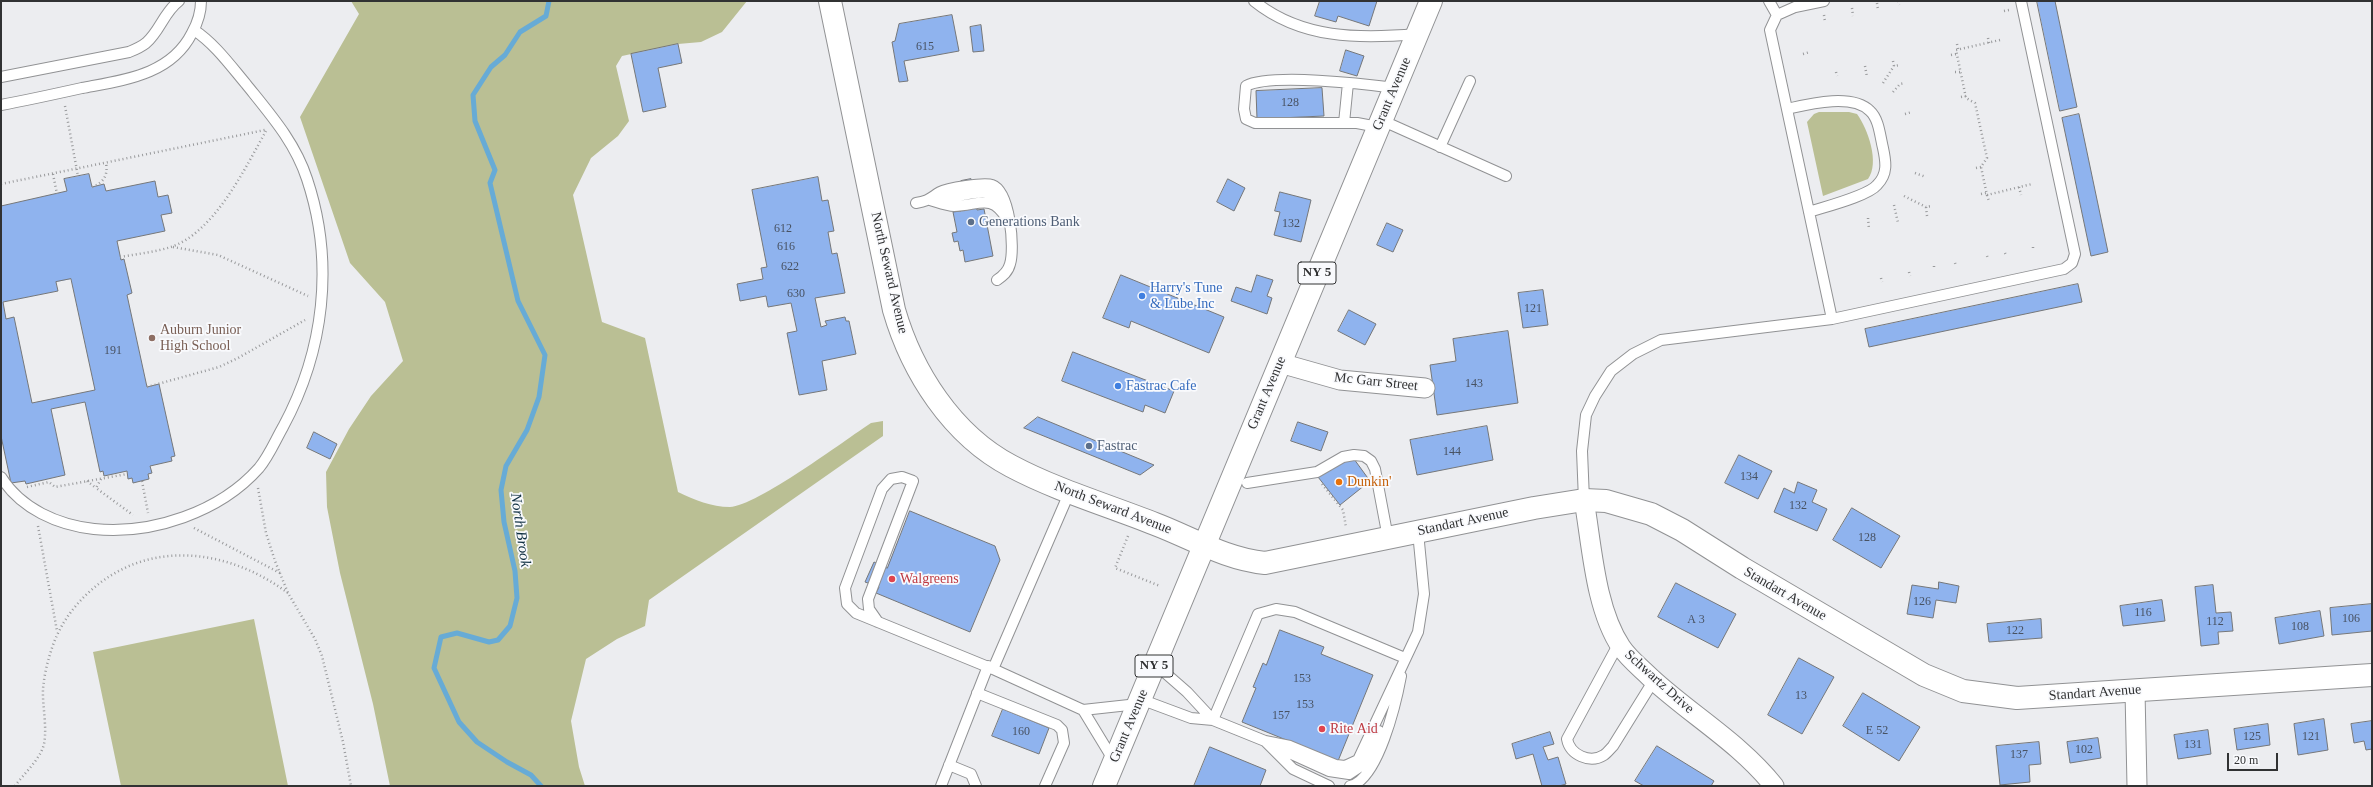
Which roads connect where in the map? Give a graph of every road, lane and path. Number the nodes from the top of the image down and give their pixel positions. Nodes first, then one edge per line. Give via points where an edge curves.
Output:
1 (179, 1) edge
2 (201, 1) edge
3 (830, 1) edge
4 (1254, 1) edge
5 (1431, 1) edge
6 (1769, 1) edge
7 (1824, 1) edge
8 (1898, 1) edge
9 (2020, 1) edge
10 (1877, 3) dead end
11 (1899, 5) dead end
12 (1852, 8) dead end
13 (1878, 10) dead end
14 (2009, 10) dead end
15 (2004, 11) dead end
16 (1824, 14) dead end
17 (1777, 15) junction
18 (1853, 16) dead end
19 (1825, 22) dead end
20 (194, 30) junction
21 (1417, 34) junction
22 (1988, 38) dead end
23 (2000, 40) dead end
24 (1989, 43) junction
25 (1957, 44) dead end
26 (1958, 49) junction
27 (1810, 52) dead end
28 (1803, 54) dead end
29 (1957, 54) junction
30 (1951, 56) dead end
31 (1893, 61) dead end
32 (1900, 65) dead end
33 (1865, 66) dead end
34 (1894, 66) junction
35 (1836, 72) dead end
36 (1955, 72) dead end
37 (1961, 72) junction
38 (1837, 76) dead end
39 (1, 77) edge
40 (1867, 77) dead end
41 (1470, 82) dead end
42 (1348, 83) junction
43 (1883, 83) dead end
44 (1905, 83) dead end
45 (1395, 88) junction
46 (62, 92) junction
47 (1893, 92) dead end
48 (1966, 96) junction
49 (1961, 97) dead end
50 (1, 105) edge
51 (1787, 109) junction
52 (1912, 112) dead end
53 (1905, 114) dead end
54 (1344, 123) junction
55 (1380, 124) junction
56 (281, 127) junction
57 (266, 130) junction
58 (1440, 147) junction
59 (106, 163) junction
60 (1981, 167) junction
61 (1976, 168) dead end
62 (77, 169) junction
63 (1915, 173) dead end
64 (53, 174) junction
65 (78, 176) dead end
66 (1506, 176) dead end
67 (1926, 177) dead end
68 (1, 184) edge
69 (2032, 184) dead end
70 (92, 187) dead end
71 (2019, 187) junction
72 (57, 194) dead end
73 (1981, 194) dead end
74 (1987, 194) junction
75 (2021, 195) dead end
76 (1904, 196) dead end
77 (930, 200) junction
78 (1988, 201) dead end
79 (916, 203) dead end
80 (1894, 205) dead end
81 (1932, 206) dead end
82 (1926, 207) junction
83 (1809, 212) junction
84 (1927, 216) dead end
85 (1868, 218) dead end
86 (1008, 222) junction
87 (1898, 223) dead end
88 (1870, 229) dead end
89 (172, 247) junction
90 (120, 257) dead end
91 (1934, 266) dead end
92 (1934, 270) dead end
93 (997, 280) dead end
94 (321, 306) junction
95 (1832, 319) junction
96 (1280, 363) junction
97 (147, 387) dead end
98 (1425, 388) dead end
99 (258, 469) junction
100 (127, 474) dead end
101 (1, 477) edge
102 (1317, 478) dead end
103 (100, 479) junction
104 (87, 481) junction
105 (142, 481) dead end
106 (1247, 483) dead end
107 (96, 488) junction
108 (10, 490) junction
109 (1070, 491) junction
110 (1584, 500) junction
111 (35, 510) junction
112 (177, 519) junction
113 (151, 525) junction
114 (1346, 532) dead end
115 (1418, 532) junction
116 (1128, 536) dead end
117 (1388, 538) junction
118 (1204, 546) junction
119 (280, 574) junction
120 (1160, 586) dead end
121 (288, 593) junction
122 (875, 621) junction
123 (58, 632) junction
124 (1619, 643) junction
125 (1405, 658) junction
126 (1154, 664) junction
127 (990, 668) junction
128 (2372, 675) edge
129 (1401, 678) junction
130 (1654, 680) junction
131 (2135, 691) junction
132 (977, 693) junction
133 (1139, 702) junction
134 (1082, 710) junction
135 (1213, 720) junction
136 (1265, 741) junction
137 (1114, 761) junction
138 (949, 765) junction
139 (1108, 785) edge
140 (15, 786) edge
141 (352, 786) edge
142 (941, 786) edge
143 (976, 786) edge
144 (1045, 786) edge
145 (1329, 786) edge
146 (1350, 786) edge
147 (1774, 786) edge
148 (2137, 786) edge

1 - 39 lane via 171,7 158,30 145,44 129,52
2 - 20 lane
3 - 109 main road, North Seward Avenue via 894,310 900,331 920,375 955,422 990,453 1011,466
4 - 21 lane via 1270,14 1326,34 1372,38
5 - 21 main road, Grant Avenue / NY 5
6 - 17 lane
7 - 17 lane via 1795,7
8 - 11 path
9 - 95 lane via 2075,254 2072,264 2064,269
10 - 13 path
12 - 18 path
14 - 15 path
16 - 19 path
17 - 51 lane via 1770,30
20 - 46 lane via 180,52 159,67 125,79
20 - 56 lane via 221,54
21 - 45 main road, Grant Avenue / NY 5
22 - 24 path
23 - 24 path
24 - 26 path
25 - 26 path
26 - 29 path
27 - 28 path
29 - 30 path
29 - 37 path
31 - 34 path
32 - 34 path
33 - 40 path
34 - 43 path
35 - 38 path
36 - 37 path
37 - 48 path
41 - 58 lane
42 - 45 lane
42 - 54 lane
42 - 54 lane via 1266,79 1246,86 1246,119 1255,123
44 - 47 path via 1900,84
45 - 55 main road, Grant Avenue / NY 5
46 - 50 lane
46 - 62 path
48 - 49 path
48 - 60 path via 1975,104 1987,158
51 - 83 lane
51 - 83 lane via 1812,103 1840,101 1860,104 1870,111 1876,121 1881,140 1886,164 1884,176 1876,186
52 - 53 path
54 - 55 lane
55 - 58 lane
55 - 96 main road, Grant Avenue / NY 5
56 - 57 path
56 - 94 lane via 299,159 314,202 322,251
57 - 59 path
57 - 89 path via 221,205 202,226
58 - 66 lane
59 - 62 path
59 - 70 path via 105,177 101,183
60 - 61 path
60 - 74 path
62 - 64 path
62 - 65 path
63 - 67 path
64 - 68 path
64 - 72 path
69 - 71 path
71 - 74 path
71 - 75 path
73 - 74 path
74 - 78 path
76 - 82 path
77 - 79 lane
77 - 86 lane via 954,206 984,201 1002,210
77 - 86 lane via 941,191 991,184 1004,195
80 - 87 path
81 - 82 path
82 - 84 path
83 - 95 lane
85 - 88 path
86 - 93 lane via 1012,251 1010,264 1006,273
89 - 90 path
89 - 94 path via 218,255
91 - 92 path
94 - 97 path via 238,358 219,367
94 - 99 lane via 316,343 297,400 269,454
95 - 110 lane via 1660,340 1633,354 1611,371 1586,415 1582,451
96 - 98 street, Mc Garr Street via 1340,380
96 - 118 main road, Grant Avenue / NY 5
99 - 112 lane via 216,503
99 - 119 path via 262,515
100 - 103 path
101 - 108 lane
102 - 114 path via 1343,510
103 - 104 path
103 - 107 path
104 - 107 path
104 - 108 path via 55,487 49,482
105 - 113 path
106 - 117 lane via 1317,472 1343,457 1364,456 1372,461 1375,469
107 - 113 path via 122,509
108 - 111 lane
109 - 118 main road, North Seward Avenue via 1176,532
109 - 127 lane
110 - 115 main road, Standart Avenue
110 - 124 street, Schwartz Drive via 1600,590 1610,624
110 - 131 main road, Standart Avenue via 1624,504 1651,514 1940,683 1982,694 2017,698
111 - 113 lane via 79,527 109,530
111 - 123 path
112 - 113 lane
112 - 119 path
115 - 117 main road, Standart Avenue
115 - 125 lane via 1424,594 1418,632
116 - 120 path via 1115,568
117 - 118 main road, Standart Avenue via 1265,562 1236,558
118 - 126 main road, Grant Avenue / NY 5
119 - 121 path
121 - 123 path via 245,567 221,560 174,555 149,558 124,567 100,581 67,616
121 - 141 path via 316,639 322,656
122 - 122 lane via 868,599 910,480 891,479 882,489 845,588 847,604 856,613
122 - 127 lane
123 - 140 path via 51,650 43,689 45,742 42,750
124 - 130 street, Schwartz Drive via 1630,658
124 - 130 lane via 1567,739 1572,751 1595,759 1605,755
125 - 129 lane
125 - 135 lane via 1295,612 1276,609 1258,614
125 - 136 lane via 1364,750 1353,763 1345,766 1336,765 1290,746
126 - 133 main road, Grant Avenue / NY 5
126 - 135 lane via 1187,692
127 - 132 lane
127 - 134 lane
128 - 131 main road, Standart Avenue via 2176,686
129 - 136 lane via 1369,756 1364,764 1349,774 1328,771
129 - 146 lane via 1395,706 1370,771 1357,784
130 - 147 street, Schwartz Drive via 1745,753
131 - 148 street
132 - 138 lane
132 - 144 lane via 1057,725 1062,730 1064,743
133 - 134 lane
133 - 135 lane via 1191,718
133 - 137 main road, Grant Avenue / NY 5
134 - 137 lane
135 - 136 lane
136 - 145 lane via 1293,769
137 - 139 main road, Grant Avenue / NY 5
138 - 142 lane
138 - 143 lane via 971,774

